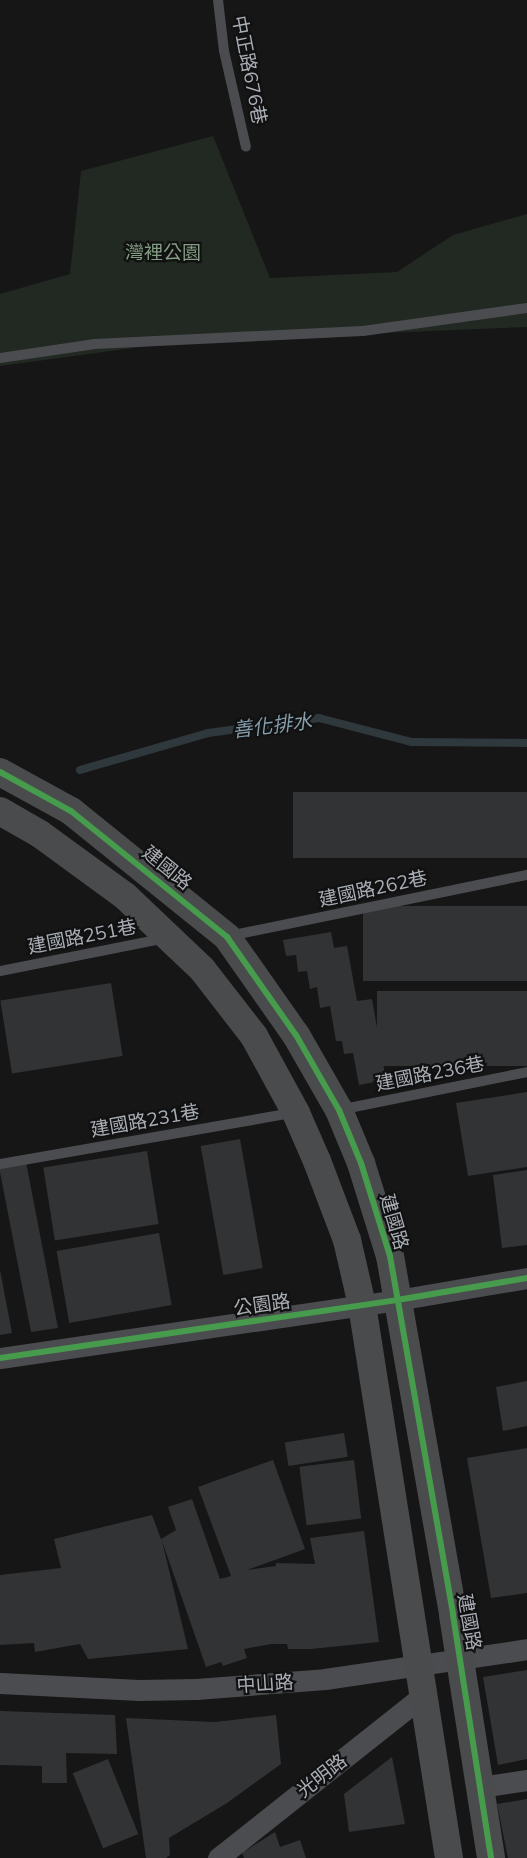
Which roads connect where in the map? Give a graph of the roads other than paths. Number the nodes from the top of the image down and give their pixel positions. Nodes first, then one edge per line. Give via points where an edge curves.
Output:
1 (218, 0) edge
2 (246, 147) dead end
3 (527, 308) edge
4 (0, 358) edge
5 (7, 775) edge
6 (7, 814) edge
7 (527, 875) edge
8 (227, 937) junction
9 (171, 938) junction
10 (0, 971) edge
11 (527, 1072) edge
12 (339, 1110) junction
13 (296, 1112) junction
14 (0, 1164) edge
15 (527, 1278) edge
16 (397, 1300) junction
17 (362, 1306) junction
18 (0, 1358) edge
19 (527, 1649) edge
20 (460, 1659) junction
21 (421, 1665) junction
22 (0, 1683) edge
23 (425, 1694) junction
24 (527, 1780) edge
25 (480, 1787) junction
26 (218, 1858) edge
27 (449, 1858) edge
28 (492, 1858) edge

1 - 2 lane, 中正路676巷 via 224,51
3 - 4 lane via 363,331 95,344
5 - 8 street, 建國路 via 71,811
6 - 9 street via 125,896
7 - 8 lane, 建國路262巷
8 - 12 street, 建國路 via 296,1035
9 - 10 lane, 建國路251巷
9 - 13 street via 202,968 254,1036
11 - 12 lane, 建國路236巷
12 - 16 street, 建國路 via 361,1163 390,1256
13 - 14 lane, 建國路231巷
13 - 17 street via 347,1240
15 - 16 street, 公園路
16 - 17 street, 公園路
16 - 20 street, 建國路
17 - 18 street, 公園路
17 - 21 street
19 - 20 street, 中山路
20 - 21 street, 中山路
20 - 25 street, 建國路
21 - 22 street, 中山路 via 326,1679 196,1689 130,1690
21 - 23 street
23 - 26 street, 光明路
23 - 27 street
24 - 25 street
25 - 28 street, 建國路

